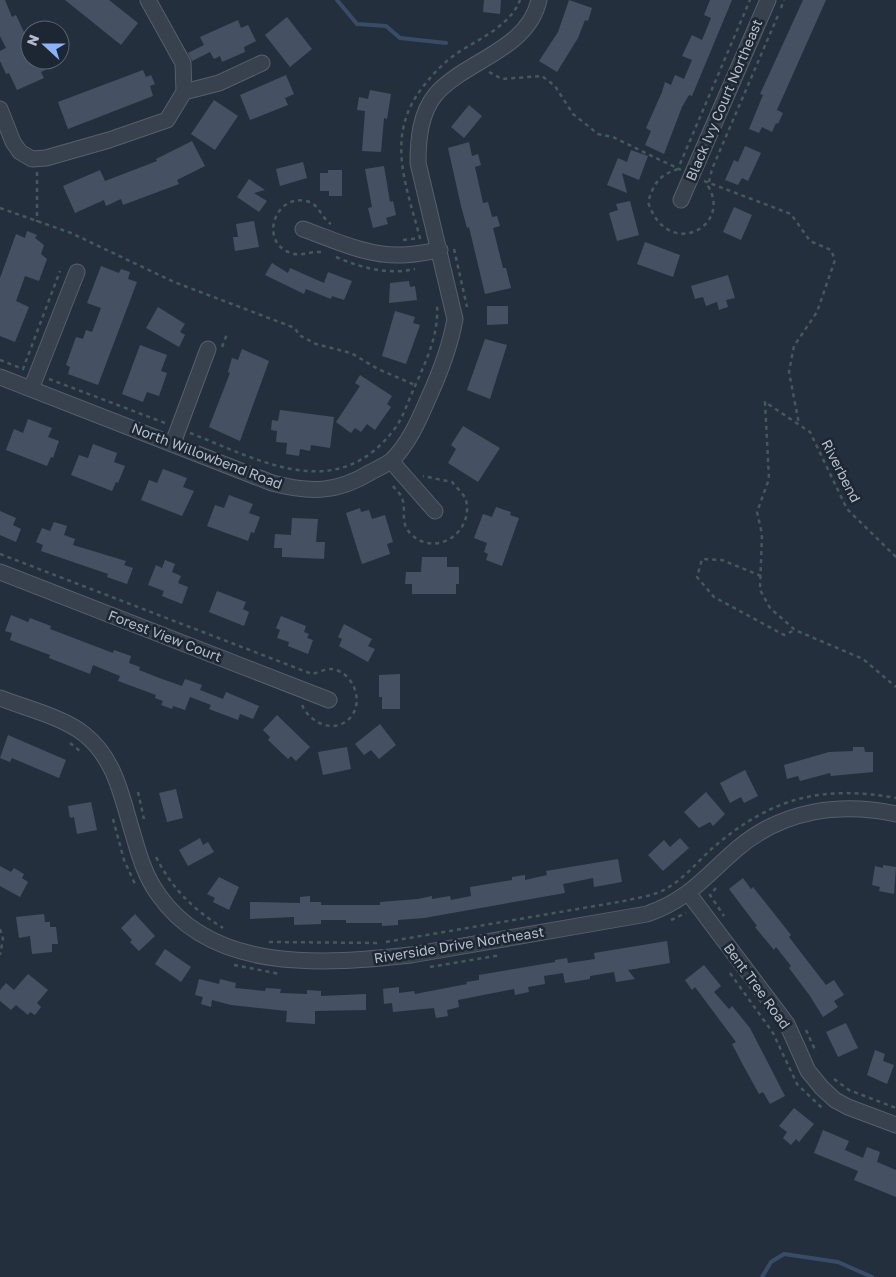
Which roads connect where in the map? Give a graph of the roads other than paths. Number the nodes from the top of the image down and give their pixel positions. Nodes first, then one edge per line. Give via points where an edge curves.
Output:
1 (148, 0) edge
2 (539, 0) edge
3 (768, 0) edge
4 (262, 63) dead end
5 (184, 92) junction
6 (0, 109) edge
7 (681, 200) dead end
8 (303, 229) dead end
9 (440, 250) junction
10 (77, 272) dead end
11 (214, 351) road end
12 (0, 377) edge
13 (31, 389) junction
14 (173, 443) junction
15 (391, 461) junction
16 (435, 511) dead end
17 (0, 572) edge
18 (0, 698) edge
19 (329, 700) dead end
20 (896, 814) edge
21 (689, 894) junction
22 (896, 1125) edge

1 - 5 street via 183,63
2 - 9 street, North Willowbend Road via 527,24 508,44 457,76 436,95 424,117 418,140 418,163
3 - 7 street, Black Ivy Court Northeast
4 - 5 street via 219,83
5 - 6 street via 167,120 46,158 32,158 20,152
8 - 9 street via 360,250 381,254
9 - 15 street, North Willowbend Road via 454,319 451,342 408,438
10 - 13 street
11 - 14 street
12 - 13 street, North Willowbend Road
13 - 14 street, North Willowbend Road
14 - 15 street, North Willowbend Road via 272,483 301,490 339,487
15 - 16 street
17 - 19 street, Forest View Court
18 - 21 street, Riverside Drive Northeast via 84,734 112,770 123,794 143,868 158,894 198,932 248,954 324,960 411,955 647,914 670,906
20 - 21 street, Riverside Drive Northeast via 854,808 820,810 787,819 754,835
21 - 22 street, Bent Tree Road via 787,1024 808,1071 822,1088 834,1100

